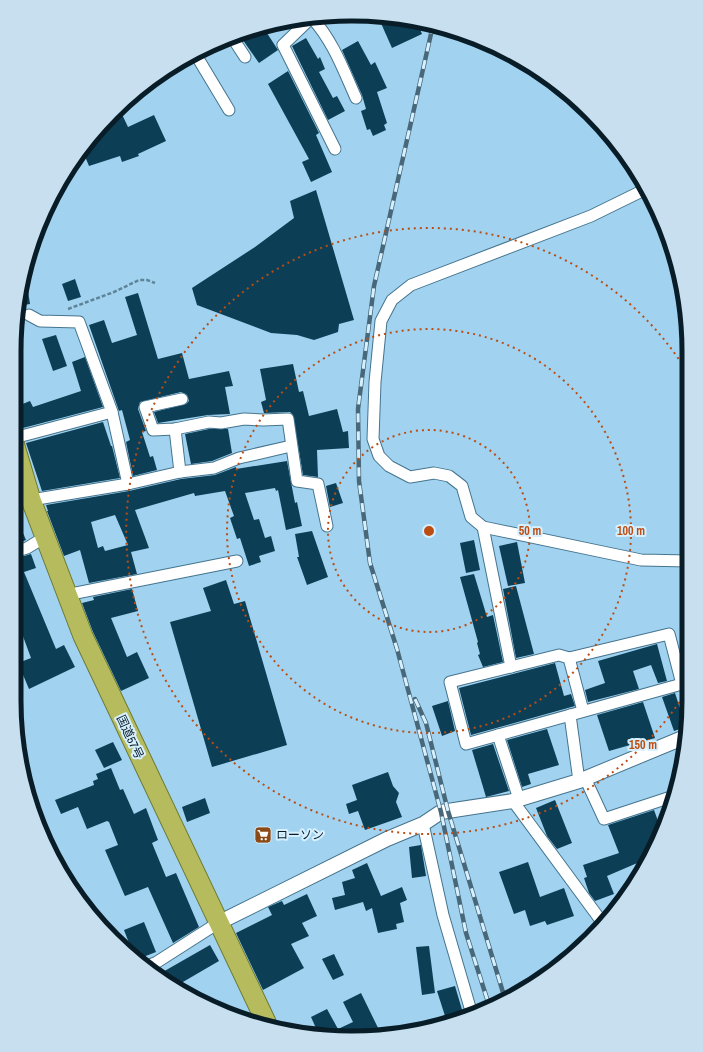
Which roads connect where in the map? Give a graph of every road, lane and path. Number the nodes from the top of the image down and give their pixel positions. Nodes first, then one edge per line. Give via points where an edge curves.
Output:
1 (317, 23) edge
2 (305, 24) edge
3 (235, 42) edge
4 (200, 57) edge
5 (245, 58) dead end
6 (356, 98) dead end
7 (229, 110) dead end
8 (335, 149) dead end
9 (641, 192) edge
10 (155, 283) dead end
11 (62, 311) dead end
12 (29, 315) dead end
13 (182, 399) dead end
14 (112, 412) junction
15 (175, 430) junction
16 (21, 436) edge
17 (291, 446) junction
18 (21, 466) edge
19 (180, 472) junction
20 (128, 484) junction
21 (31, 500) junction
22 (327, 526) dead end
23 (483, 527) junction
24 (45, 537) junction
25 (21, 550) edge
26 (237, 561) dead end
27 (682, 561) edge
28 (66, 595) junction
29 (569, 658) junction
30 (511, 667) junction
31 (583, 712) junction
32 (570, 715) junction
33 (498, 735) junction
34 (679, 739) edge
35 (582, 780) junction
36 (667, 798) edge
37 (516, 800) junction
38 (423, 824) junction
39 (600, 918) edge
40 (218, 923) junction
41 (152, 964) edge
42 (470, 1009) edge
43 (265, 1020) edge

1 - 6 street via 334,47
2 - 8 street via 283,45
3 - 5 street
4 - 7 street
9 - 23 street via 591,216 411,285 392,300 381,321 373,439 380,456 389,466 410,477 434,473 449,476 462,486 471,517
10 - 11 path via 139,280
12 - 14 street via 40,321 79,322
13 - 15 street via 145,407 153,430
14 - 16 street
14 - 20 street
15 - 17 street via 209,422 288,419
15 - 19 street
17 - 19 street via 239,458 214,468
17 - 22 street via 297,481 318,484
18 - 21 highway, 国道57号
19 - 20 street
20 - 21 street
21 - 24 highway, 国道57号
23 - 27 street via 641,560
23 - 30 street
24 - 25 street
24 - 28 highway, 国道57号
26 - 28 street
28 - 40 highway, 国道57号
29 - 30 street via 560,655
29 - 31 street
29 - 31 street via 669,634 682,684
30 - 33 street via 450,682 466,744
31 - 32 street
32 - 33 street
32 - 35 street
33 - 37 street
34 - 35 street
35 - 36 street via 604,819
35 - 37 street
37 - 38 street via 442,812
37 - 39 street
38 - 40 street via 387,839
38 - 42 street via 442,915
40 - 41 street
40 - 43 highway, 国道57号

